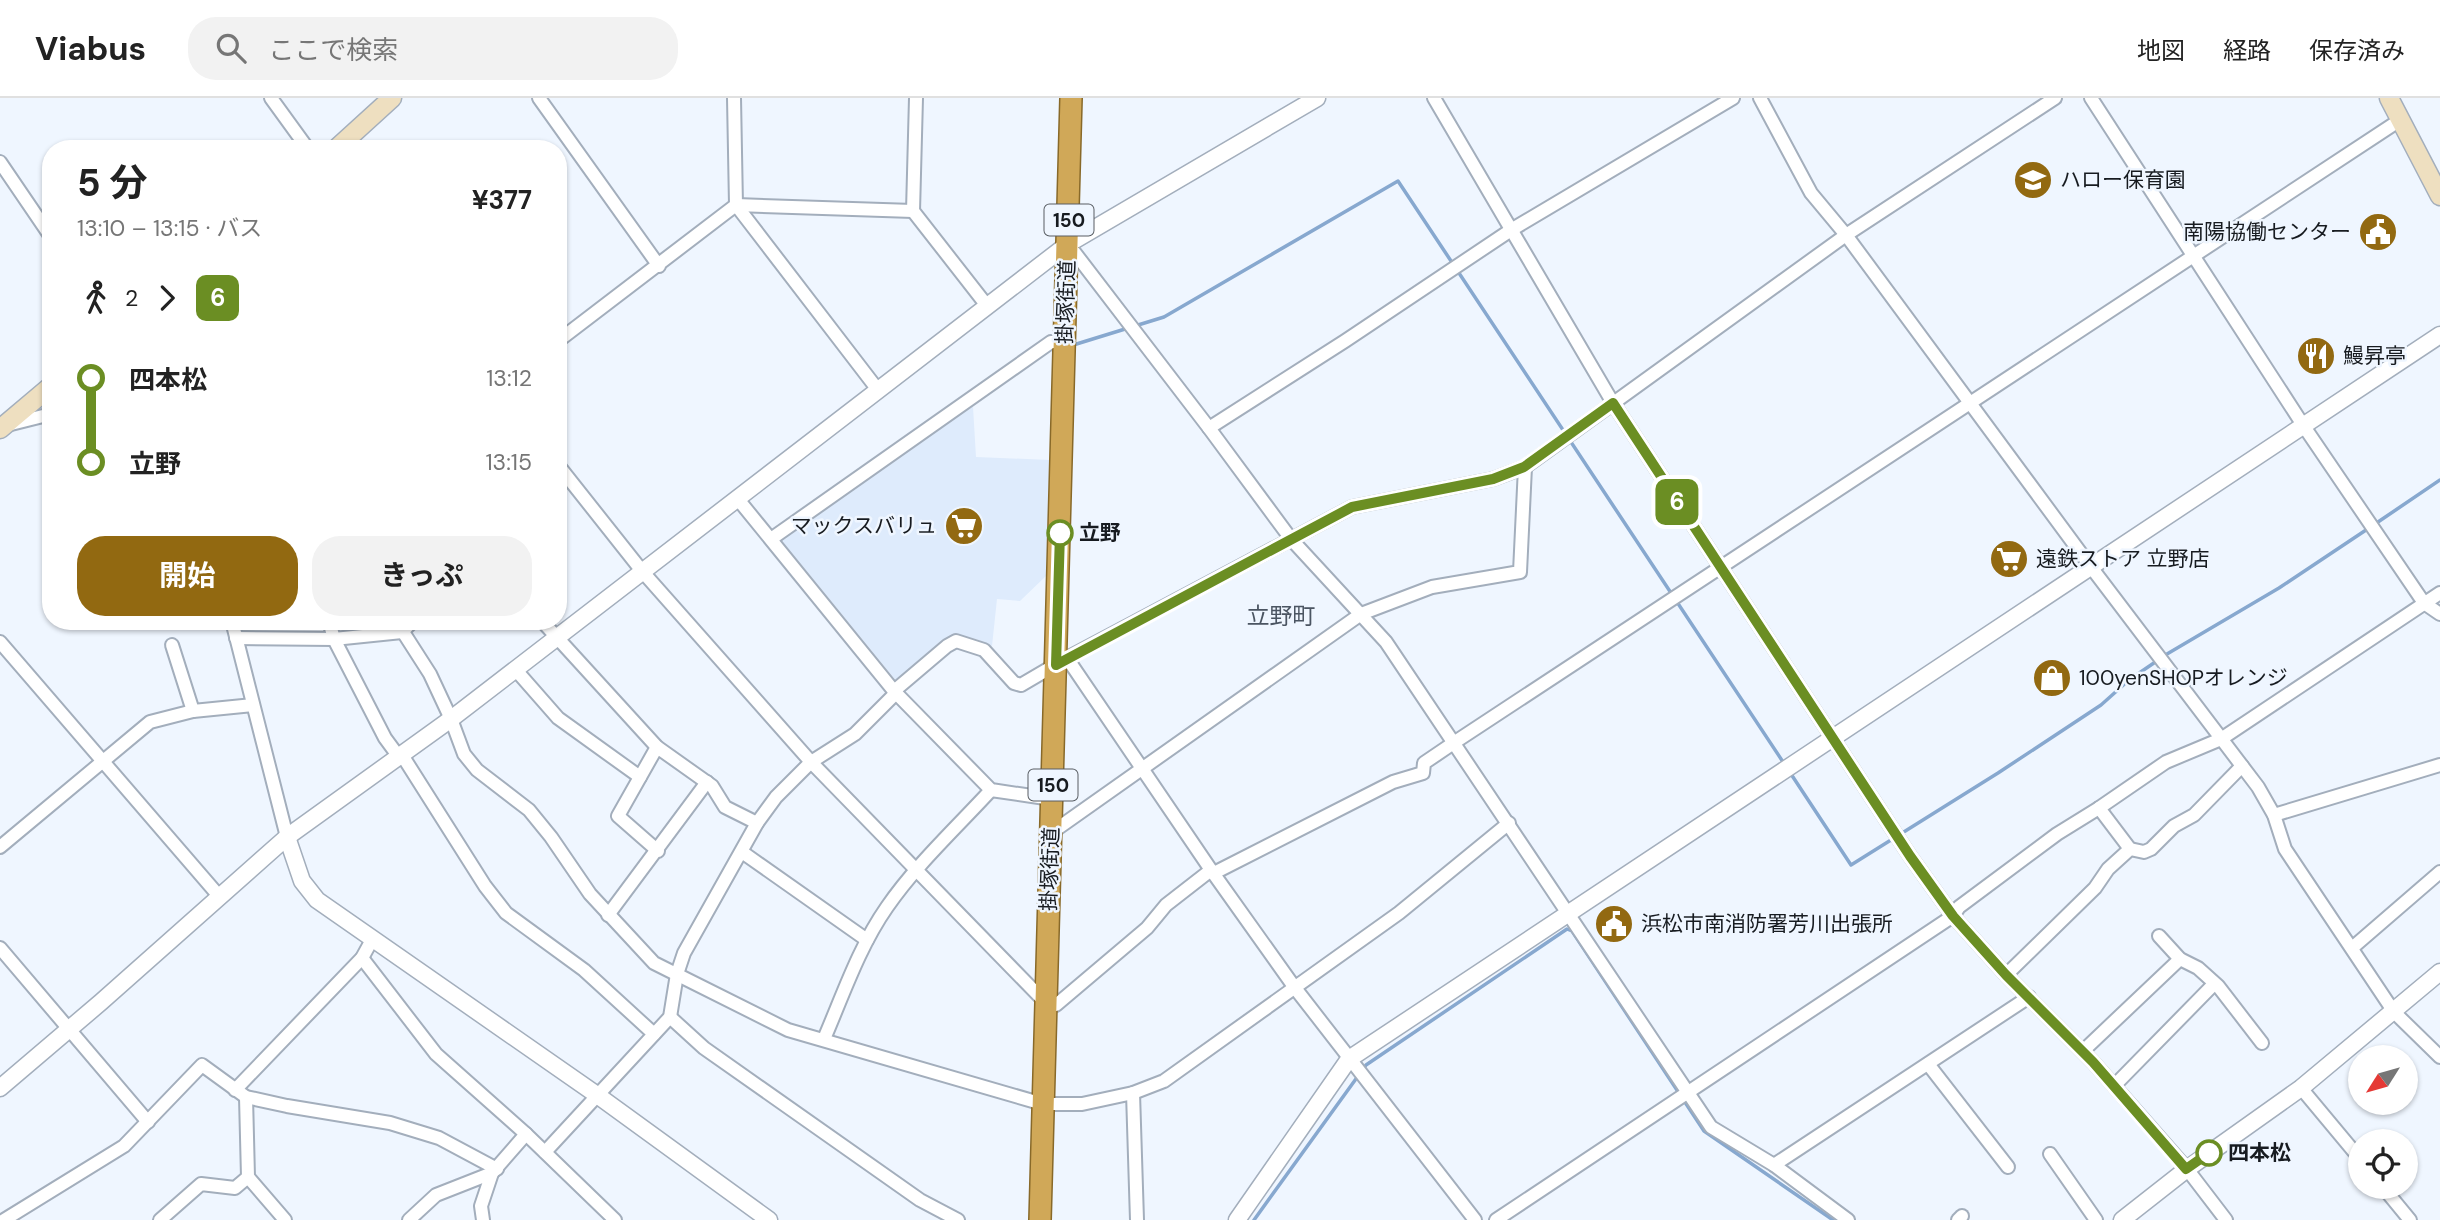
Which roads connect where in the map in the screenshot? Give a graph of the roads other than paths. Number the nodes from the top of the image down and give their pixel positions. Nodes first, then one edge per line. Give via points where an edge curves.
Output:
1 (271, 98) edge
2 (392, 98) edge
3 (539, 98) edge
4 (734, 98) edge
5 (916, 98) edge
6 (1071, 98) edge
7 (1317, 98) edge
8 (1434, 98) edge
9 (1733, 98) edge
10 (1760, 98) edge
11 (2055, 98) edge
12 (2091, 98) edge
13 (2389, 98) edge
14 (1294, 104) edge
15 (2400, 120) junction
16 (301, 140) edge
17 (346, 140) edge
18 (0, 162) edge
19 (2440, 195) edge
20 (736, 205) junction
21 (913, 211) junction
22 (42, 224) edge
23 (1511, 230) junction
24 (1846, 235) junction
25 (1068, 244) junction
26 (2194, 254) junction
27 (659, 266) junction
28 (988, 307) junction
29 (567, 334) edge
30 (2440, 335) edge
31 (1065, 345) junction
32 (878, 390) junction
33 (42, 394) edge
34 (1613, 403) junction
35 (1970, 403) junction
36 (42, 416) edge
37 (2302, 425) junction
38 (2, 427) edge
39 (1209, 428) junction
40 (1524, 467) junction
41 (567, 487) edge
42 (737, 498) junction
43 (771, 539) junction
44 (1291, 539) junction
45 (2091, 567) junction
46 (1720, 569) junction
47 (642, 571) junction
48 (2440, 593) edge
49 (2424, 603) junction
50 (1361, 614) junction
51 (2440, 614) edge
52 (567, 629) edge
53 (234, 630) edge
54 (332, 630) edge
55 (379, 630) edge
56 (402, 630) edge
57 (550, 630) edge
58 (566, 630) edge
59 (557, 637) junction
60 (236, 638) junction
61 (334, 639) junction
62 (0, 642) edge
63 (172, 645) dead end
64 (1061, 661) junction
65 (515, 669) junction
66 (895, 692) junction
67 (253, 705) junction
68 (193, 711) junction
69 (451, 719) junction
70 (1833, 738) junction
71 (2221, 739) junction
72 (1455, 742) junction
73 (657, 747) junction
74 (400, 756) junction
75 (102, 761) junction
76 (811, 762) junction
77 (2440, 765) edge
78 (2242, 766) junction
79 (1142, 769) junction
80 (640, 778) junction
81 (706, 782) junction
82 (991, 790) junction
83 (1052, 799) junction
84 (2099, 808) junction
85 (2274, 815) junction
86 (757, 823) junction
87 (1509, 823) junction
88 (1051, 833) junction
89 (287, 837) junction
90 (0, 847) edge
91 (2130, 849) junction
92 (658, 850) junction
93 (742, 852) junction
94 (916, 870) junction
95 (1213, 871) junction
96 (2440, 872) edge
97 (219, 896) junction
98 (1569, 913) junction
99 (608, 915) junction
100 (1953, 916) junction
101 (2159, 936) dead end
102 (373, 937) junction
103 (867, 940) junction
104 (0, 948) edge
105 (2352, 948) junction
106 (362, 958) junction
107 (2180, 959) junction
108 (2440, 972) edge
109 (677, 974) junction
110 (2006, 975) junction
111 (2214, 984) junction
112 (1295, 988) junction
113 (2029, 997) junction
114 (1046, 1003) junction
115 (2394, 1013) junction
116 (670, 1017) junction
117 (69, 1029) junction
118 (654, 1034) junction
119 (824, 1039) junction
120 (2262, 1043) dead end
121 (2082, 1051) junction
122 (2440, 1057) edge
123 (1349, 1059) junction
124 (1928, 1064) junction
125 (2114, 1086) junction
126 (0, 1088) edge
127 (2301, 1088) junction
128 (235, 1090) junction
129 (1133, 1093) junction
130 (597, 1095) junction
131 (1684, 1095) junction
132 (246, 1097) junction
133 (1043, 1104) junction
134 (148, 1122) junction
135 (526, 1134) junction
136 (2348, 1144) edge
137 (545, 1152) junction
138 (2050, 1154) dead end
139 (1774, 1165) junction
140 (2008, 1167) dead end
141 (2186, 1169) junction
142 (494, 1171) junction
143 (248, 1177) junction
144 (2393, 1199) edge
145 (4, 1220) edge
146 (160, 1220) edge
147 (285, 1220) edge
148 (409, 1220) edge
149 (483, 1220) edge
150 (615, 1220) edge
151 (769, 1220) edge
152 (958, 1220) edge
153 (1040, 1220) edge
154 (1137, 1220) edge
155 (1237, 1220) edge
156 (1475, 1220) edge
157 (1496, 1220) edge
158 (1848, 1220) edge
159 (2096, 1220) edge
160 (2122, 1220) edge
161 (2226, 1220) edge
162 (2410, 1220) edge

1 - 16 street
2 - 17 main road
3 - 27 street
4 - 20 street
5 - 21 street
6 - 25 highway, 掛塚街道 / 150
7 - 14 street
8 - 23 street
9 - 23 street
10 - 24 street via 1811,192
11 - 24 street
12 - 26 street
13 - 15 main road
14 - 25 street
15 - 19 main road
15 - 26 street
18 - 22 street
20 - 21 street
20 - 27 street
20 - 32 street
21 - 28 street
23 - 34 street
23 - 39 street
24 - 34 street
24 - 35 street
25 - 28 street
25 - 31 highway, 掛塚街道 / 150
25 - 39 street
26 - 35 street
26 - 37 street
27 - 29 street
28 - 32 street
30 - 37 street
31 - 43 street via 1051,342
31 - 64 highway, 掛塚街道 / 150
32 - 42 street
33 - 38 main road
34 - 40 street
34 - 46 street
35 - 45 street
35 - 46 street
36 - 38 street
37 - 45 street
37 - 49 street
39 - 44 street
40 - 44 street via 1493,479 1352,507
40 - 50 street via 1520,572 1432,587
41 - 47 street
42 - 43 street
42 - 47 street
43 - 66 street
44 - 50 street
44 - 64 street
45 - 70 street
45 - 71 street
46 - 70 street
46 - 72 street
47 - 52 street
47 - 76 street
48 - 49 street
49 - 51 street
49 - 71 street
50 - 72 street via 1386,642
50 - 79 street
53 - 60 street
54 - 61 street
55 - 61 street
56 - 69 street
57 - 59 street
58 - 59 street
59 - 65 street
59 - 73 street
60 - 61 street
60 - 67 street
61 - 74 street via 385,738
62 - 75 street
63 - 68 street
64 - 66 street via 1021,685 984,650 956,641
64 - 79 street
64 - 83 highway, 掛塚街道 / 150
65 - 69 street
65 - 80 street via 558,718
66 - 76 street via 855,734
66 - 82 street
67 - 68 street
67 - 89 street
68 - 75 street via 150,722
69 - 74 street
69 - 99 street via 470,762 528,810
70 - 98 street
70 - 100 street
71 - 78 street
71 - 84 street via 2166,762
72 - 87 street
72 - 95 street via 1424,763 1423,773 1393,782
73 - 80 street
73 - 81 street
74 - 89 street
74 - 118 street via 506,913 584,970
75 - 90 street
75 - 97 street
76 - 86 street
76 - 94 street
77 - 85 street
78 - 85 street
78 - 91 street via 2194,815 2174,826 2151,849
79 - 88 street
79 - 95 street
80 - 92 street via 618,816
81 - 86 street via 725,807
81 - 92 street
82 - 83 street
82 - 94 street
83 - 88 highway, 掛塚街道 / 150
84 - 91 street
84 - 100 street via 2007,870 1959,906
85 - 105 street via 2285,849
86 - 93 street
87 - 98 street
87 - 112 street via 1399,913
88 - 114 highway, 掛塚街道 / 150
89 - 97 street
89 - 102 street via 302,881 317,900
91 - 110 street
92 - 99 street
93 - 103 street
93 - 109 street via 684,953
94 - 103 street
94 - 114 street
95 - 112 street
95 - 114 street via 1166,905 1147,928 1056,1005
96 - 105 street
97 - 117 street
98 - 123 street
98 - 131 street
99 - 109 street via 654,963
100 - 110 street
100 - 131 street
101 - 107 street
102 - 106 street
102 - 130 street
103 - 119 street
104 - 117 street
105 - 115 street
106 - 128 street
106 - 135 street via 436,1054
107 - 111 street
107 - 121 street
108 - 115 street
109 - 116 street
109 - 119 street via 788,1030
110 - 113 street
111 - 120 street
111 - 125 street
112 - 123 street
112 - 129 street via 1164,1081
113 - 121 street
113 - 124 street
114 - 133 highway, 掛塚街道 / 150
115 - 122 street
115 - 127 street
116 - 118 street
116 - 152 street via 704,1048 920,1200
117 - 126 street
117 - 134 street
118 - 130 street
119 - 133 street
121 - 125 street
123 - 155 street
123 - 156 street
124 - 139 street
124 - 140 street
125 - 141 street
127 - 136 street
127 - 141 street
128 - 132 street
128 - 134 street via 202,1065
129 - 133 street via 1082,1104
129 - 154 street
130 - 137 street
130 - 151 street
131 - 139 street via 1711,1127
131 - 157 street
132 - 142 street via 390,1123 439,1138
132 - 143 street
133 - 153 highway, 掛塚街道 / 150
134 - 145 street via 124,1146
135 - 137 street
135 - 142 street
137 - 150 street
138 - 159 street
139 - 158 street
141 - 160 street
141 - 161 street
142 - 148 street via 436,1195
142 - 149 street via 481,1206
143 - 146 street via 235,1188 201,1184
143 - 147 street
144 - 162 street

